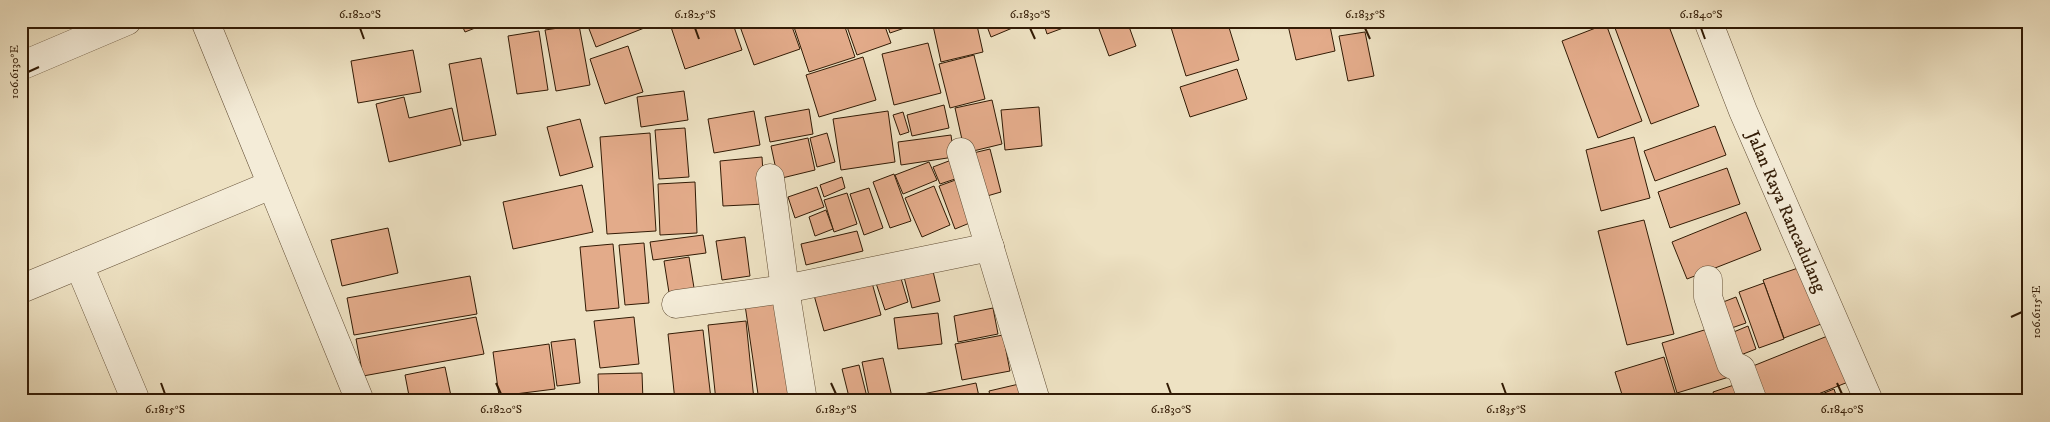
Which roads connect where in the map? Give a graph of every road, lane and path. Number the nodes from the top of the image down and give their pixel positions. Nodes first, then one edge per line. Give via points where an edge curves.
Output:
1 (127, 21) edge
2 (205, 21) edge
3 (1708, 21) edge
4 (21, 66) edge
5 (961, 152) dead end
6 (770, 178) dead end
7 (271, 185) junction
8 (990, 247) junction
9 (79, 265) junction
10 (1708, 280) dead end
11 (21, 289) edge
12 (785, 289) junction
13 (676, 304) dead end
14 (136, 401) edge
15 (360, 401) edge
16 (803, 401) edge
17 (1036, 401) edge
18 (1753, 401) edge
19 (1869, 401) edge

1 - 4 street
2 - 7 street
3 - 19 street, Jalan Raya Rancadulang via 1743,111
5 - 8 street
6 - 12 street
7 - 9 street
7 - 15 street
8 - 12 street
8 - 17 street
9 - 11 street
9 - 14 street
10 - 18 street via 1708,297 1731,364 1741,369
12 - 13 street
12 - 16 street

